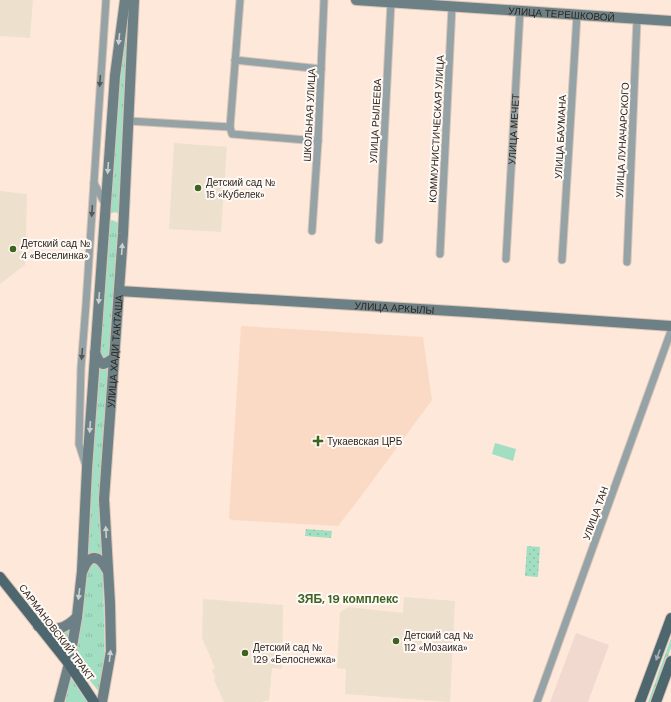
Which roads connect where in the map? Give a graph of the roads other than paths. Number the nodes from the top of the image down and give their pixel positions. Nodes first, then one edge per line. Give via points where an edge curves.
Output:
1 (106, 0) edge
2 (125, 0) edge
3 (134, 0) edge
4 (240, 0) edge
5 (324, 0) edge
6 (356, 0) edge
7 (520, 0) edge
8 (391, 2) junction
9 (452, 6) junction
10 (520, 11) junction
11 (578, 15) junction
12 (637, 19) junction
13 (671, 21) edge
14 (235, 60) junction
15 (321, 69) junction
16 (129, 121) junction
17 (231, 130) junction
18 (318, 141) junction
19 (94, 183) junction
20 (106, 205) junction
21 (105, 222) junction
22 (123, 222) junction
23 (312, 231) dead end
24 (379, 240) dead end
25 (440, 254) dead end
26 (506, 259) dead end
27 (562, 260) dead end
28 (626, 262) dead end
29 (119, 291) junction
30 (98, 319) junction
31 (671, 326) edge
32 (671, 331) edge
33 (84, 336) junction
34 (95, 353) junction
35 (114, 358) junction
36 (87, 469) junction
37 (82, 571) junction
38 (108, 571) junction
39 (0, 577) edge
40 (76, 617) junction
41 (671, 618) edge
42 (38, 626) junction
43 (671, 661) edge
44 (69, 664) junction
45 (59, 702) edge
46 (94, 702) edge
47 (102, 702) edge
48 (537, 702) edge
49 (640, 702) edge
50 (656, 702) edge

1 -> 19 street
2 -> 20 main road, УЛИЦА ХАДИ ТАКТАША via 115,76
3 - 16 main road, УЛИЦА ХАДИ ТАКТАША
4 - 14 street
5 - 15 street, ШКОЛЬНАЯ УЛИЦА
6 - 8 main road, УЛИЦА ТЕРЕШКОВОЙ
7 - 10 main road, УЛИЦА МЕЧЕТ
8 - 9 main road, УЛИЦА ТЕРЕШКОВОЙ
8 - 24 street, УЛИЦА РЫЛЕЕВА
9 - 10 main road, УЛИЦА ТЕРЕШКОВОЙ
9 - 25 street, КОММУНИСТИЧЕСКАЯ УЛИЦА
10 - 11 main road, УЛИЦА ТЕРЕШКОВОЙ
10 - 26 street, УЛИЦА МЕЧЕТ
11 - 12 main road, УЛИЦА ТЕРЕШКОВОЙ
11 - 27 street, УЛИЦА БАУМАНА
12 - 13 main road, УЛИЦА ТЕРЕШКОВОЙ
12 - 28 street, УЛИЦА ЛУНАЧАРСКОГО
14 - 15 street
14 - 17 street
15 - 18 street, ШКОЛЬНАЯ УЛИЦА
16 - 17 street
16 - 22 main road, УЛИЦА ХАДИ ТАКТАША
17 - 18 street
18 - 23 street, ШКОЛЬНАЯ УЛИЦА
19 - 20 street
19 -> 33 street
20 - 21 main road, УЛИЦА ХАДИ ТАКТАША
21 - 22 main road via 114,216
21 -> 30 main road, УЛИЦА ХАДИ ТАКТАША
29 -> 22 main road, УЛИЦА ХАДИ ТАКТАША
29 - 31 main road, УЛИЦА АРКЫЛЫ
29 - 35 main road, УЛИЦА ХАДИ ТАКТАША
30 - 33 street
30 - 34 main road, УЛИЦА ХАДИ ТАКТАША
32 - 48 street, УЛИЦА ТАН
33 -> 36 street via 79,444
34 - 35 main road via 103,364
34 -> 36 main road, УЛИЦА ХАДИ ТАКТАША
38 -> 35 main road, УЛИЦА ХАДИ ТАКТАША via 104,499
36 - 37 main road, УЛИЦА ХАДИ ТАКТАША
37 - 38 main road via 89,560 99,558
37 -> 40 main road, УЛИЦА ХАДИ ТАКТАША
47 -> 38 main road, УЛИЦА ХАДИ ТАКТАША via 111,651
39 - 42 main road, САРМАНОВСКИЙ ТРАКТ
40 - 42 main road via 60,629
40 - 44 main road, УЛИЦА ХАДИ ТАКТАША
41 -> 49 main road
42 - 44 main road, САРМАНОВСКИЙ ТРАКТ
43 - 50 main road
44 - 45 main road, УЛИЦА ХАДИ ТАКТАША
44 - 46 main road, САРМАНОВСКИЙ ТРАКТ

